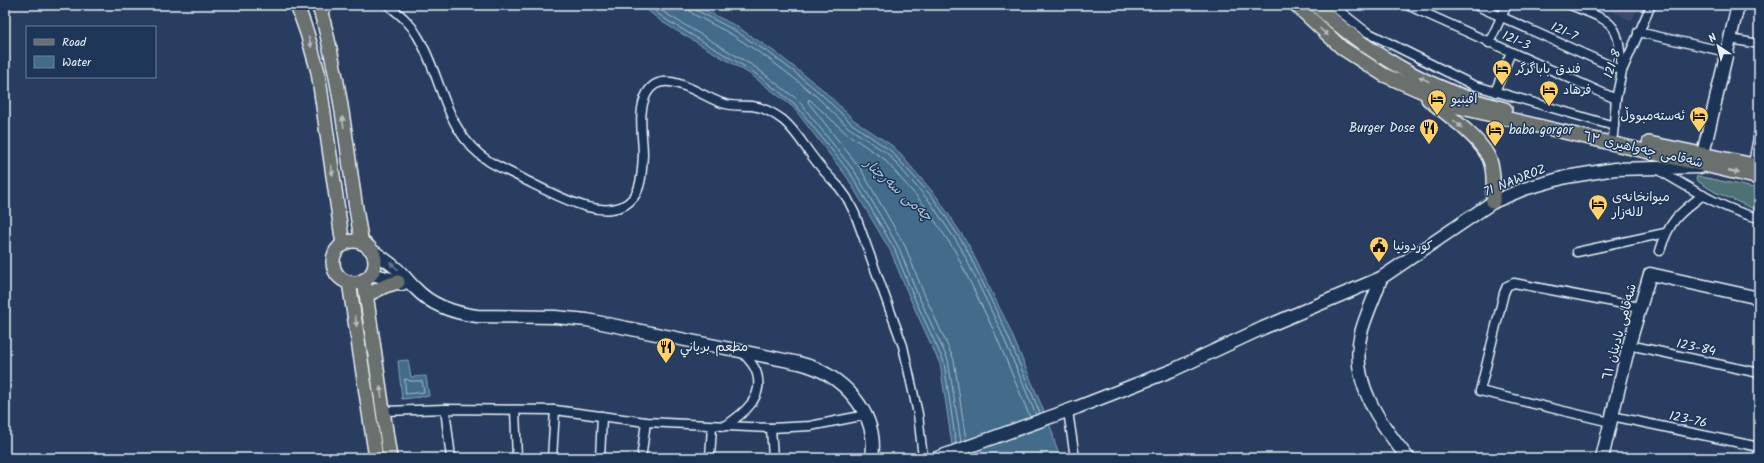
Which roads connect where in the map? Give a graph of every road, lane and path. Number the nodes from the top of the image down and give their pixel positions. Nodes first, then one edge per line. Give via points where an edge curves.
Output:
1 (297, 5) edge
2 (388, 5) edge
3 (1296, 5) edge
4 (1407, 5) edge
5 (1476, 5) edge
6 (1507, 5) edge
7 (1570, 5) edge
8 (1651, 5) edge
9 (1738, 5) edge
10 (1328, 7) edge
11 (322, 9) edge
12 (1501, 17) junction
13 (1638, 32) junction
14 (1730, 39) junction
15 (1489, 42) junction
16 (1759, 44) edge
17 (1511, 52) junction
18 (1727, 52) junction
19 (1622, 71) junction
20 (1417, 91) junction
21 (1495, 92) junction
22 (1616, 98) junction
23 (1614, 131) junction
24 (1759, 132) edge
25 (1662, 150) junction
26 (1703, 154) junction
27 (1756, 165) edge
28 (1711, 166) junction
29 (1655, 168) junction
30 (1759, 178) edge
31 (1703, 195) junction
32 (1493, 202) junction
33 (1759, 218) edge
34 (1665, 234) junction
35 (343, 244) junction
36 (365, 245) junction
37 (1577, 252) dead end
38 (1660, 252) dead end
39 (367, 277) junction
40 (1381, 278) junction
41 (349, 282) junction
42 (398, 282) junction
43 (416, 290) junction
44 (367, 295) junction
45 (1759, 298) edge
46 (1639, 307) junction
47 (1629, 345) junction
48 (740, 350) junction
49 (1759, 373) edge
50 (445, 409) junction
51 (384, 410) junction
52 (515, 410) junction
53 (554, 410) junction
54 (1065, 412) junction
55 (866, 415) junction
56 (602, 416) junction
57 (1611, 419) junction
58 (646, 422) junction
59 (712, 426) junction
60 (725, 426) junction
61 (771, 428) junction
62 (1759, 447) edge
63 (642, 452) dead end
64 (939, 457) edge
65 (376, 458) edge
66 (390, 458) edge
67 (451, 458) edge
68 (517, 458) edge
69 (552, 458) edge
70 (600, 458) edge
71 (710, 458) edge
72 (773, 458) edge
73 (872, 458) edge
74 (924, 458) edge
75 (1074, 458) edge
76 (1408, 458) edge
77 (1602, 458) edge

1 -> 35 main road via 308,33 318,72
2 - 74 street via 406,20 419,37 448,110 471,146 492,162 578,205 617,208 634,197 640,183 642,163 642,108 647,92 656,85 667,82 682,84 721,103 731,106 754,106 769,111 783,120 839,187 855,214 903,346 914,391
3 -> 20 main road, شەقامی جەواهیری ٦٣ via 1342,48 1384,75
4 - 15 street, 121-3
5 - 12 street, 121-7
6 - 12 street
7 - 19 street via 1612,25 1620,44
8 - 13 street, 121-8
9 - 14 main road
10 - 21 street via 1365,31 1473,85
23 -> 10 main road, شەقامی جەواهیری ٦٣ via 1495,107 1427,81 1382,56
36 -> 11 main road via 353,196 338,92
12 - 15 street
12 - 19 street, 121-7
13 - 18 street
13 - 19 street, 121-8
14 - 16 street
14 - 18 main road
15 - 17 street, 121-3
17 - 21 street
17 - 22 street, 121-3
18 - 26 main road
19 - 22 street, 121-8
20 - 25 main road, شەقامی جەواهیری ٦٣ via 1458,107
20 -> 32 main road via 1472,136 1489,157 1493,173
21 - 23 street
22 - 23 street, 121-8
23 - 25 main road, شەقامی جەواهیری ٦٣
24 - 27 street
25 - 26 main road, شەقامی جەواهیری ٦٣
25 - 28 main road, شەقامی جەواهیری ٦٣
26 - 27 main road, شەقامی جەواهیری ٦٣
28 - 29 main road, 71 NAWROZ
28 -> 30 main road, شەقامی جەواهیری ٦٣
29 - 31 street
29 - 32 main road, 71 NAWROZ via 1616,169 1566,177 1524,189
31 - 33 street
31 - 34 street via 1671,223
32 - 40 main road, 71 NAWROZ
34 - 37 street
34 - 38 street
35 - 36 main road via 356,242
35 - 41 main road via 333,262 337,275
36 - 39 main road via 374,257 373,268
43 -> 36 main road via 396,268
39 - 41 main road via 354,283
39 - 42 main road
39 - 44 main road
40 - 54 main road, 71 NAWROZ via 1263,328 1173,370
40 - 76 main road via 1361,333 1358,351 1360,370 1376,415
41 -> 65 main road
42 - 43 main road
42 - 44 main road via 378,288
43 - 48 main road via 439,305 466,314 587,320
51 -> 44 main road
45 - 46 main road, شەقامی بادینان ٦١ via 1650,274
46 - 47 main road, شەقامی بادینان ٦١
46 - 57 street, 123-76 via 1514,283 1508,286 1504,293 1480,391
47 - 49 street, 123-84
47 - 57 main road, شەقامی بادینان ٦١
48 - 55 main road via 817,368 840,383
48 - 60 street via 756,370 756,394 753,402 742,414
50 - 51 street
50 - 52 street
50 - 67 street
51 - 66 main road
52 - 53 street
52 - 68 street
53 - 56 street
53 - 69 street
54 - 64 main road, 71 NAWROZ
54 - 75 street
55 - 61 street via 810,426
55 - 73 main road via 872,435
56 - 58 street
56 - 70 street
57 - 62 street, 123-76
57 - 77 main road, شەقامی بادینان ٦١
58 - 59 street
58 - 63 street
59 - 60 street
59 - 71 street
60 - 61 street
61 - 72 street

